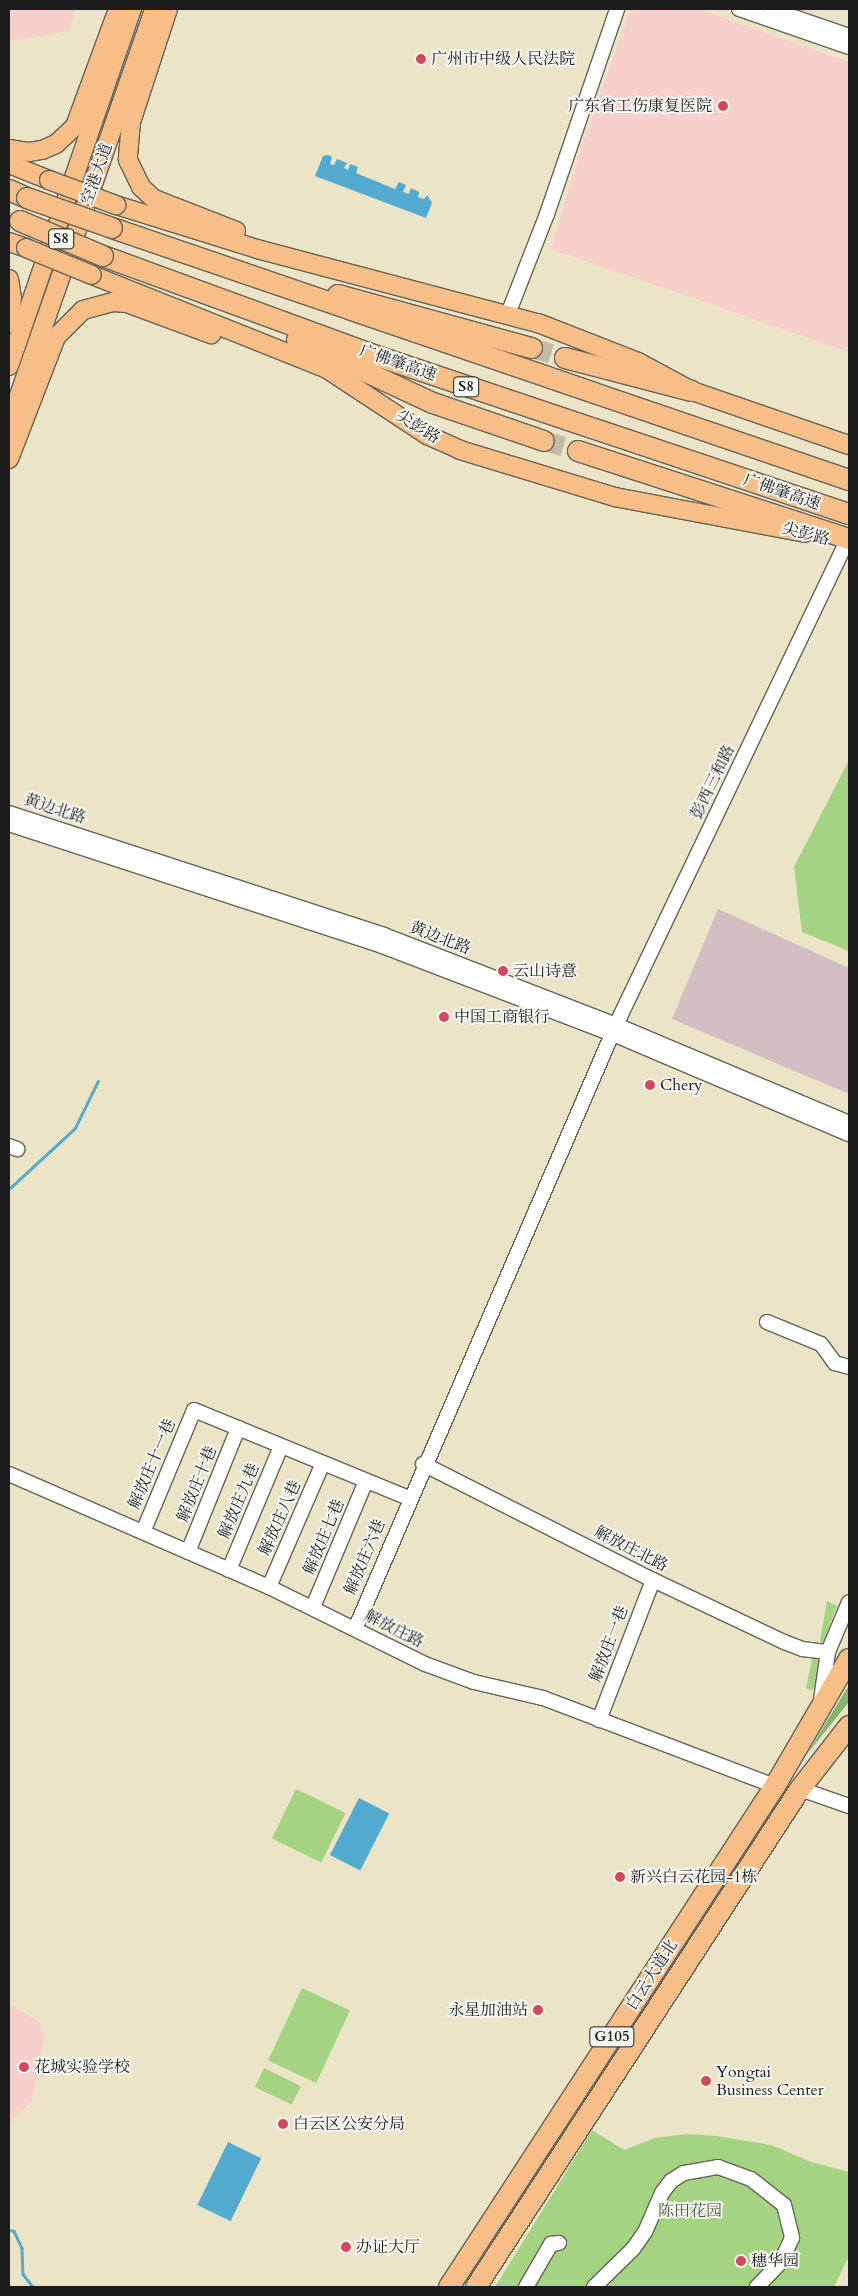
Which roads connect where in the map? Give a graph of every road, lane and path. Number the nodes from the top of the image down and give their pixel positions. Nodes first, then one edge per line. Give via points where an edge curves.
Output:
1 (118, 9) edge
2 (132, 9) edge
3 (154, 9) edge
4 (168, 9) edge
5 (617, 9) edge
6 (738, 9) edge
7 (771, 9) edge
8 (849, 36) edge
9 (849, 47) edge
10 (9, 149) edge
11 (9, 164) edge
12 (18, 194) edge
13 (14, 219) edge
14 (9, 242) edge
15 (318, 264) junction
16 (154, 276) junction
17 (9, 279) edge
18 (290, 290) junction
19 (508, 314) junction
20 (9, 324) edge
21 (532, 348) tunnel mouth
22 (565, 358) tunnel mouth
23 (303, 359) junction
24 (9, 366) edge
25 (692, 391) junction
26 (9, 424) edge
27 (544, 440) tunnel mouth
28 (849, 445) edge
29 (578, 451) tunnel mouth
30 (9, 459) edge
31 (849, 480) edge
32 (849, 514) edge
33 (848, 543) edge
34 (9, 813) edge
35 (9, 824) edge
36 (614, 1030) junction
37 (849, 1123) edge
38 (849, 1134) edge
39 (767, 1322) dead end
40 (849, 1367) edge
41 (238, 1428) junction
42 (281, 1446) junction
43 (323, 1463) junction
44 (423, 1464) junction
45 (9, 1474) edge
46 (366, 1481) junction
47 (409, 1498) junction
48 (142, 1532) junction
49 (188, 1552) junction
50 (229, 1570) junction
51 (653, 1580) junction
52 (269, 1587) junction
53 (849, 1602) edge
54 (313, 1607) junction
55 (354, 1629) junction
56 (828, 1652) junction
57 (849, 1659) edge
58 (819, 1712) junction
59 (599, 1720) junction
60 (849, 1726) edge
61 (849, 1735) edge
62 (830, 1748) junction
63 (775, 1786) junction
64 (800, 1789) junction
65 (849, 1806) edge
66 (559, 2243) dead end
67 (449, 2287) edge
68 (476, 2287) edge
69 (526, 2287) edge
70 (594, 2287) edge
71 (757, 2287) edge

1 - 10 main road via 75,126 56,144 42,150
2 - 24 main road, 空港大道
3 - 26 main road, 空港大道
4 - 15 main road via 131,122 128,148 132,172 141,187 167,206
5 - 19 street via 547,214
6 - 9 street
7 - 8 street
11 - 15 main road, bridge via 116,205 218,238
12 - 18 highway, 广佛肇高速 / S8, bridge
13 - 16 highway, 广佛肇高速 / S8, bridge
14 - 23 main road, 尖彭路, bridge
15 - 19 main road
16 - 27 highway via 433,403
16 - 32 highway, 广佛肇高速 / S8 via 368,353
17 - 20 main road via 12,298
18 - 21 highway via 347,296
18 - 31 highway, 广佛肇高速 / S8
19 - 25 main road via 612,350
22 - 25 highway
23 - 30 main road via 206,333 127,303 95,304 71,319 56,337
23 - 33 main road, 尖彭路 via 347,380 428,435 460,450 615,497 775,526
25 - 28 main road
29 - 33 highway via 827,531
33 - 36 street, 彭西三和路
34 - 36 street, 黄边北路 via 359,926
35 - 36 street, 黄边北路 via 341,931
36 - 37 street, 黄边北路
36 - 38 street, 黄边北路
36 - 44 street, 彭西三和路
39 - 40 street via 821,1344 835,1362
41 - 42 street
41 - 48 street, 解放庄十一巷 via 194,1410
41 - 49 street, 解放庄十巷
42 - 43 street
42 - 50 street, 解放庄九巷
43 - 46 street
43 - 52 street, 解放庄八巷
44 - 47 street, 解放庄六巷
44 - 51 street, 解放庄北路
45 - 48 street, 解放庄路
46 - 47 street
46 - 54 street, 解放庄七巷
47 - 55 street, 解放庄六巷
48 - 49 street, 解放庄路
49 - 50 street, 解放庄路
50 - 52 street, 解放庄路
51 - 56 street, 解放庄北路 via 793,1645
51 - 59 street, 解放庄一巷
52 - 54 street, 解放庄路
53 - 56 street
54 - 55 street, 解放庄路
55 - 59 street, 解放庄路 via 450,1674 543,1698
56 - 58 street
57 - 58 highway, 白云大道北 / G105
58 - 63 highway, 白云大道北 / G105
59 - 63 street, 解放庄路
60 - 62 highway, 白云大道北 / G105
61 - 62 street
62 - 64 highway, 白云大道北 / G105
63 - 67 highway, 白云大道北 / G105
64 - 65 street
64 - 68 highway, 白云大道北 / G105
66 - 69 street via 551,2244
70 - 71 street via 633,2249 671,2181 684,2173 718,2167 752,2179 784,2205 792,2238 781,2262

